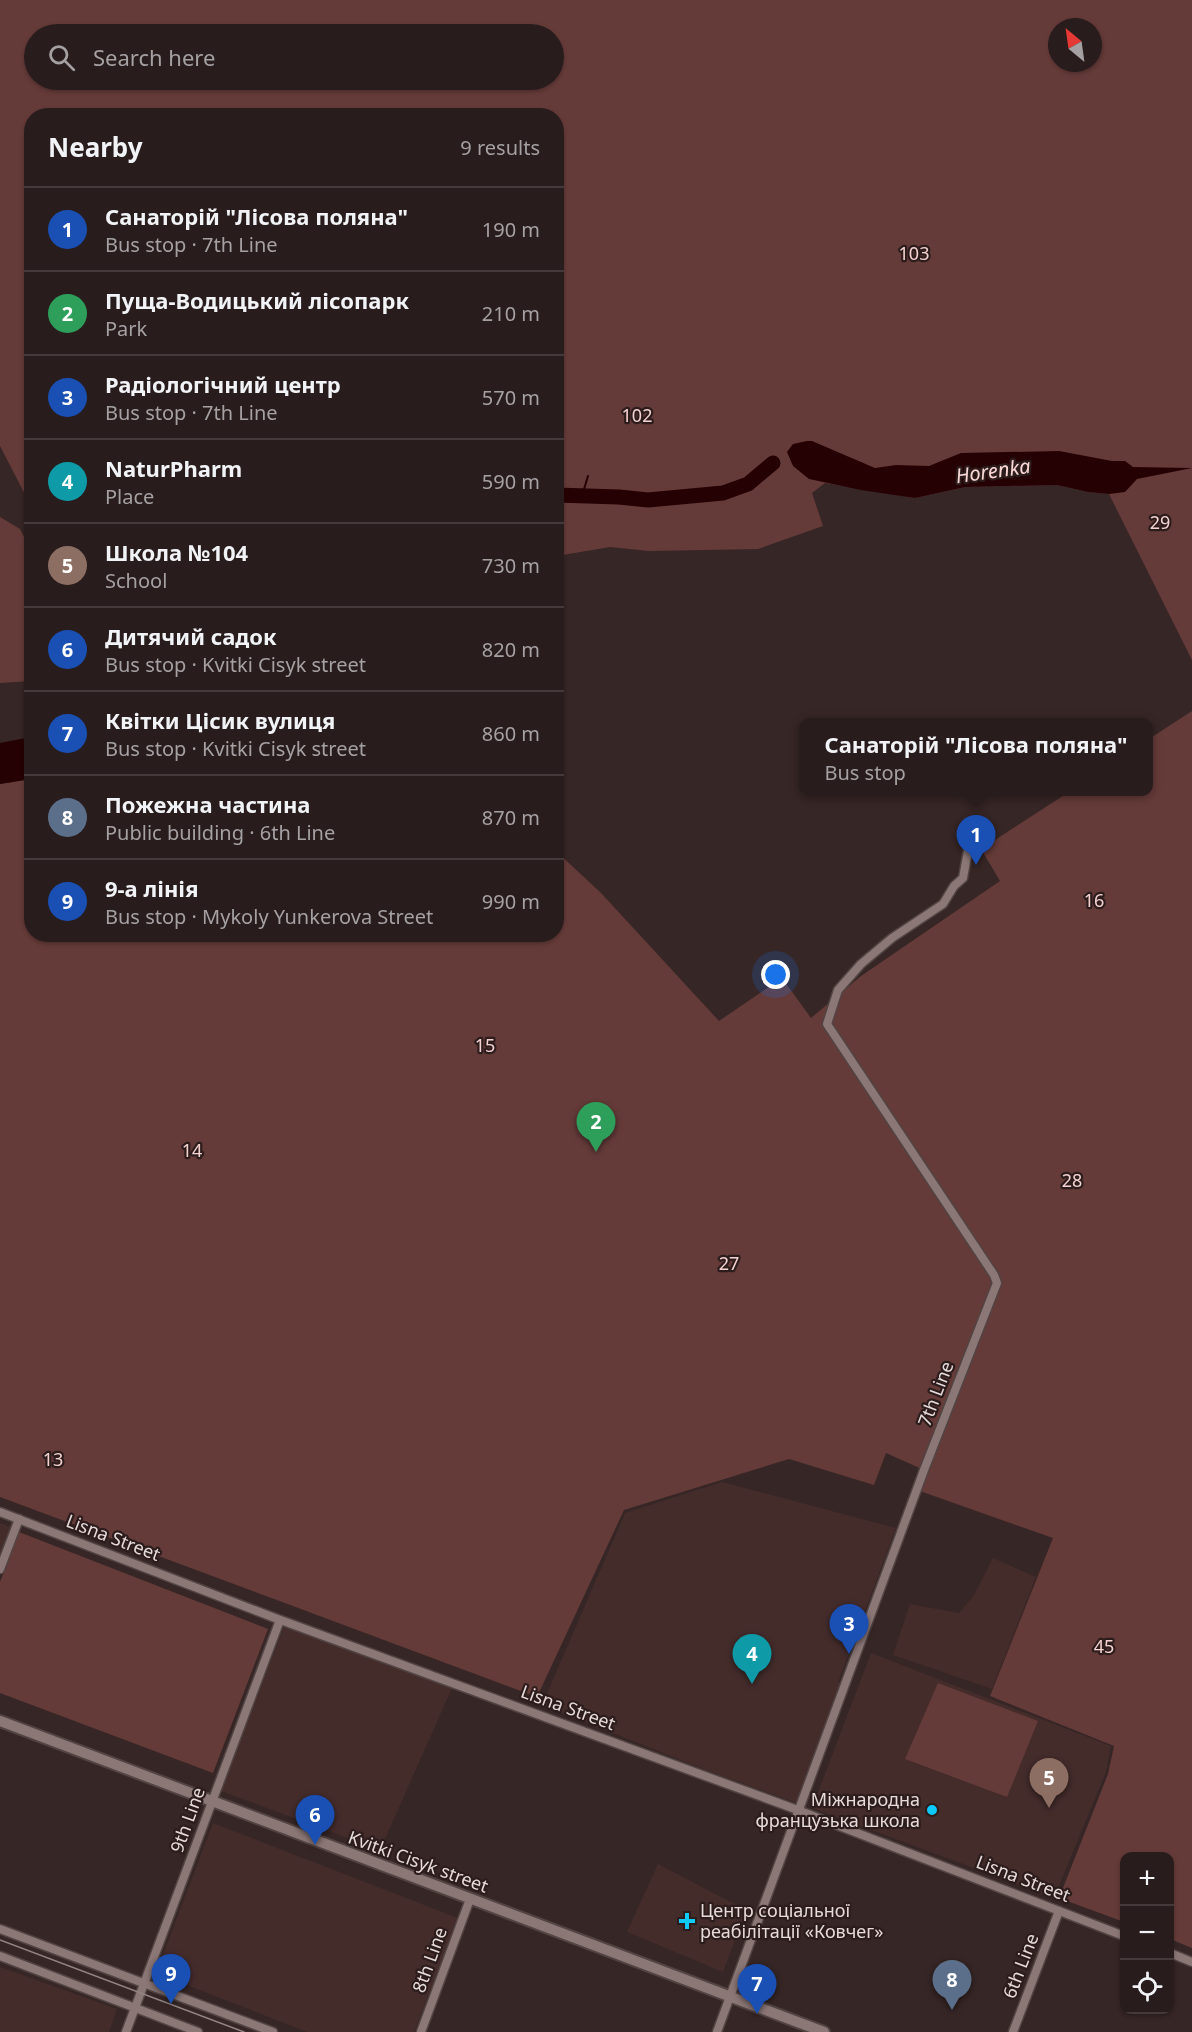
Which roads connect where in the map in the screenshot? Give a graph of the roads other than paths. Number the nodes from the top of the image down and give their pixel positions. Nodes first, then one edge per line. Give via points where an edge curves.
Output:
1 (969, 846) dead end
2 (0, 1512) edge
3 (19, 1519) junction
4 (0, 1569) edge
5 (280, 1620) junction
6 (0, 1721) edge
7 (213, 1803) junction
8 (798, 1810) junction
9 (470, 1899) junction
10 (1059, 1911) junction
11 (0, 1929) edge
12 (1120, 1934) edge
13 (1174, 1955) edge
14 (0, 1956) edge
15 (1192, 1962) edge
16 (145, 1984) junction
17 (730, 1996) junction
18 (135, 2008) junction
19 (126, 2032) edge
20 (198, 2032) edge
21 (273, 2032) edge
22 (421, 2032) edge
23 (717, 2032) edge
24 (824, 2032) edge
25 (1013, 2032) edge

1 - 8 street, 7th Line via 963,878 943,903 861,964 837,990 827,1017 827,1024 997,1282
2 - 3 street, Lisna Street
3 - 4 street
3 - 5 street, Lisna Street
5 - 7 street, 9th Line
5 - 8 street, Lisna Street
6 - 7 street, Kvitki Cisyk street
7 - 9 street, Kvitki Cisyk street
7 - 16 street, 9th Line
8 - 10 street, Lisna Street
8 - 17 street, 7th Line
9 - 17 street, Kvitki Cisyk street
9 - 22 street, 8th Line
10 - 12 street, Lisna Street
10 - 25 street, 6th Line
11 - 16 street
13 - 15 street
14 - 18 street
16 - 18 street, 9th Line
16 - 21 street
17 - 23 street, 7th Line
17 - 24 street, Kvitki Cisyk street
18 - 19 street, 9th Line
18 - 20 street

